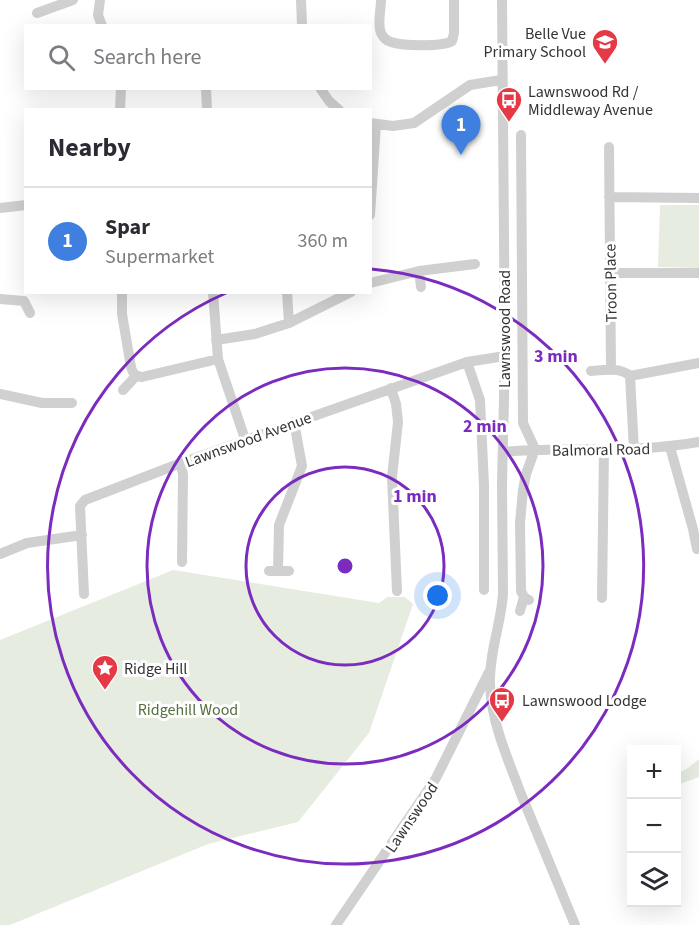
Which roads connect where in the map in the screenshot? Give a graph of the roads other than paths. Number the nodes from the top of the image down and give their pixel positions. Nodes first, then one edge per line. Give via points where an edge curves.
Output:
1 (73, 0) edge
2 (98, 0) edge
3 (300, 0) edge
4 (381, 0) edge
5 (454, 0) edge
6 (502, 0) edge
7 (36, 13) dead end
8 (101, 24) edge
9 (302, 24) edge
10 (501, 80) junction
11 (121, 90) edge
12 (206, 90) edge
13 (321, 90) edge
14 (329, 101) junction
15 (120, 108) edge
16 (207, 108) edge
17 (323, 108) edge
18 (337, 108) edge
19 (373, 123) edge
20 (521, 135) dead end
21 (609, 147) dead end
22 (372, 154) edge
23 (609, 197) junction
24 (699, 198) edge
25 (24, 205) edge
26 (0, 208) edge
27 (475, 264) dead end
28 (419, 271) junction
29 (609, 273) junction
30 (699, 273) edge
31 (372, 283) edge
32 (422, 287) dead end
33 (122, 294) edge
34 (213, 294) edge
35 (288, 294) edge
36 (347, 294) edge
37 (27, 297) edge
38 (0, 299) edge
39 (30, 313) dead end
40 (289, 323) junction
41 (216, 340) junction
42 (505, 356) junction
43 (218, 359) junction
44 (466, 362) junction
45 (699, 363) edge
46 (611, 370) junction
47 (591, 371) dead end
48 (136, 376) junction
49 (630, 376) junction
50 (391, 388) junction
51 (123, 390) dead end
52 (0, 394) edge
53 (72, 403) dead end
54 (294, 422) junction
55 (246, 441) junction
56 (699, 442) edge
57 (670, 447) junction
58 (535, 450) junction
59 (604, 450) junction
60 (634, 450) junction
61 (503, 452) junction
62 (181, 463) junction
63 (696, 528) edge
64 (82, 535) junction
65 (697, 549) dead end
66 (0, 554) edge
67 (181, 562) dead end
68 (279, 570) dead end
69 (484, 590) dead end
70 (397, 591) dead end
71 (82, 595) dead end
72 (602, 598) dead end
73 (520, 611) dead end
74 (491, 658) joint
75 (490, 669) junction
76 (473, 701) junction
77 (493, 706) junction
78 (336, 925) edge
79 (575, 925) edge

1 - 7 street
2 - 8 street
3 - 9 street
4 - 5 street via 380,28 387,40 441,45 452,41
6 - 10 street, Lawnswood Road
10 - 19 street via 470,85 414,123
10 - 42 street, Lawnswood Road
11 - 15 street
12 - 16 street
13 - 14 street
14 - 17 street
14 - 18 street
19 - 22 street
20 - 58 street via 523,423
21 - 23 street, Troon Place
23 - 24 street
23 - 29 street, Troon Place
25 - 26 street
27 - 28 street
28 - 31 street
28 - 32 street
29 - 30 street
29 - 46 street, Troon Place
33 - 48 street via 131,367
34 - 41 street
35 - 40 street
36 - 40 street
37 - 38 street
37 - 39 street
40 - 41 street via 255,334
41 - 43 street
42 - 44 street, Lawnswood Avenue
42 - 61 street, Lawnswood Road
43 - 48 street
43 - 55 street
44 - 50 street, Lawnswood Avenue
44 - 69 street via 480,400
45 - 49 street
46 - 47 street
46 - 49 street
48 - 51 street
49 - 60 street
50 - 54 street, Lawnswood Avenue
50 - 70 street via 398,422 392,477
52 - 53 street via 42,403
54 - 55 street, Lawnswood Avenue
54 - 68 street via 302,466 279,525
55 - 62 street, Lawnswood Avenue
56 - 57 street, Balmoral Road
57 - 60 street, Balmoral Road
57 - 63 street
58 - 59 street, Balmoral Road
58 - 61 street, Balmoral Road
58 - 73 street via 526,474 520,523 521,591 527,598
59 - 60 street, Balmoral Road
59 - 72 street via 607,586
61 - 74 street, Lawnswood Road via 503,594
62 - 64 street, Lawnswood Avenue via 85,500 80,506
62 - 67 street
63 - 65 street
64 - 66 street via 27,543
64 - 71 street, Lawnswood Avenue
74 - 75 street, Lawnswood
75 - 76 street, Lawnswood
75 - 77 street, Lawnswood
76 - 77 street
76 - 78 street, Lawnswood via 436,778
77 - 79 street, Lawnswood via 506,756

